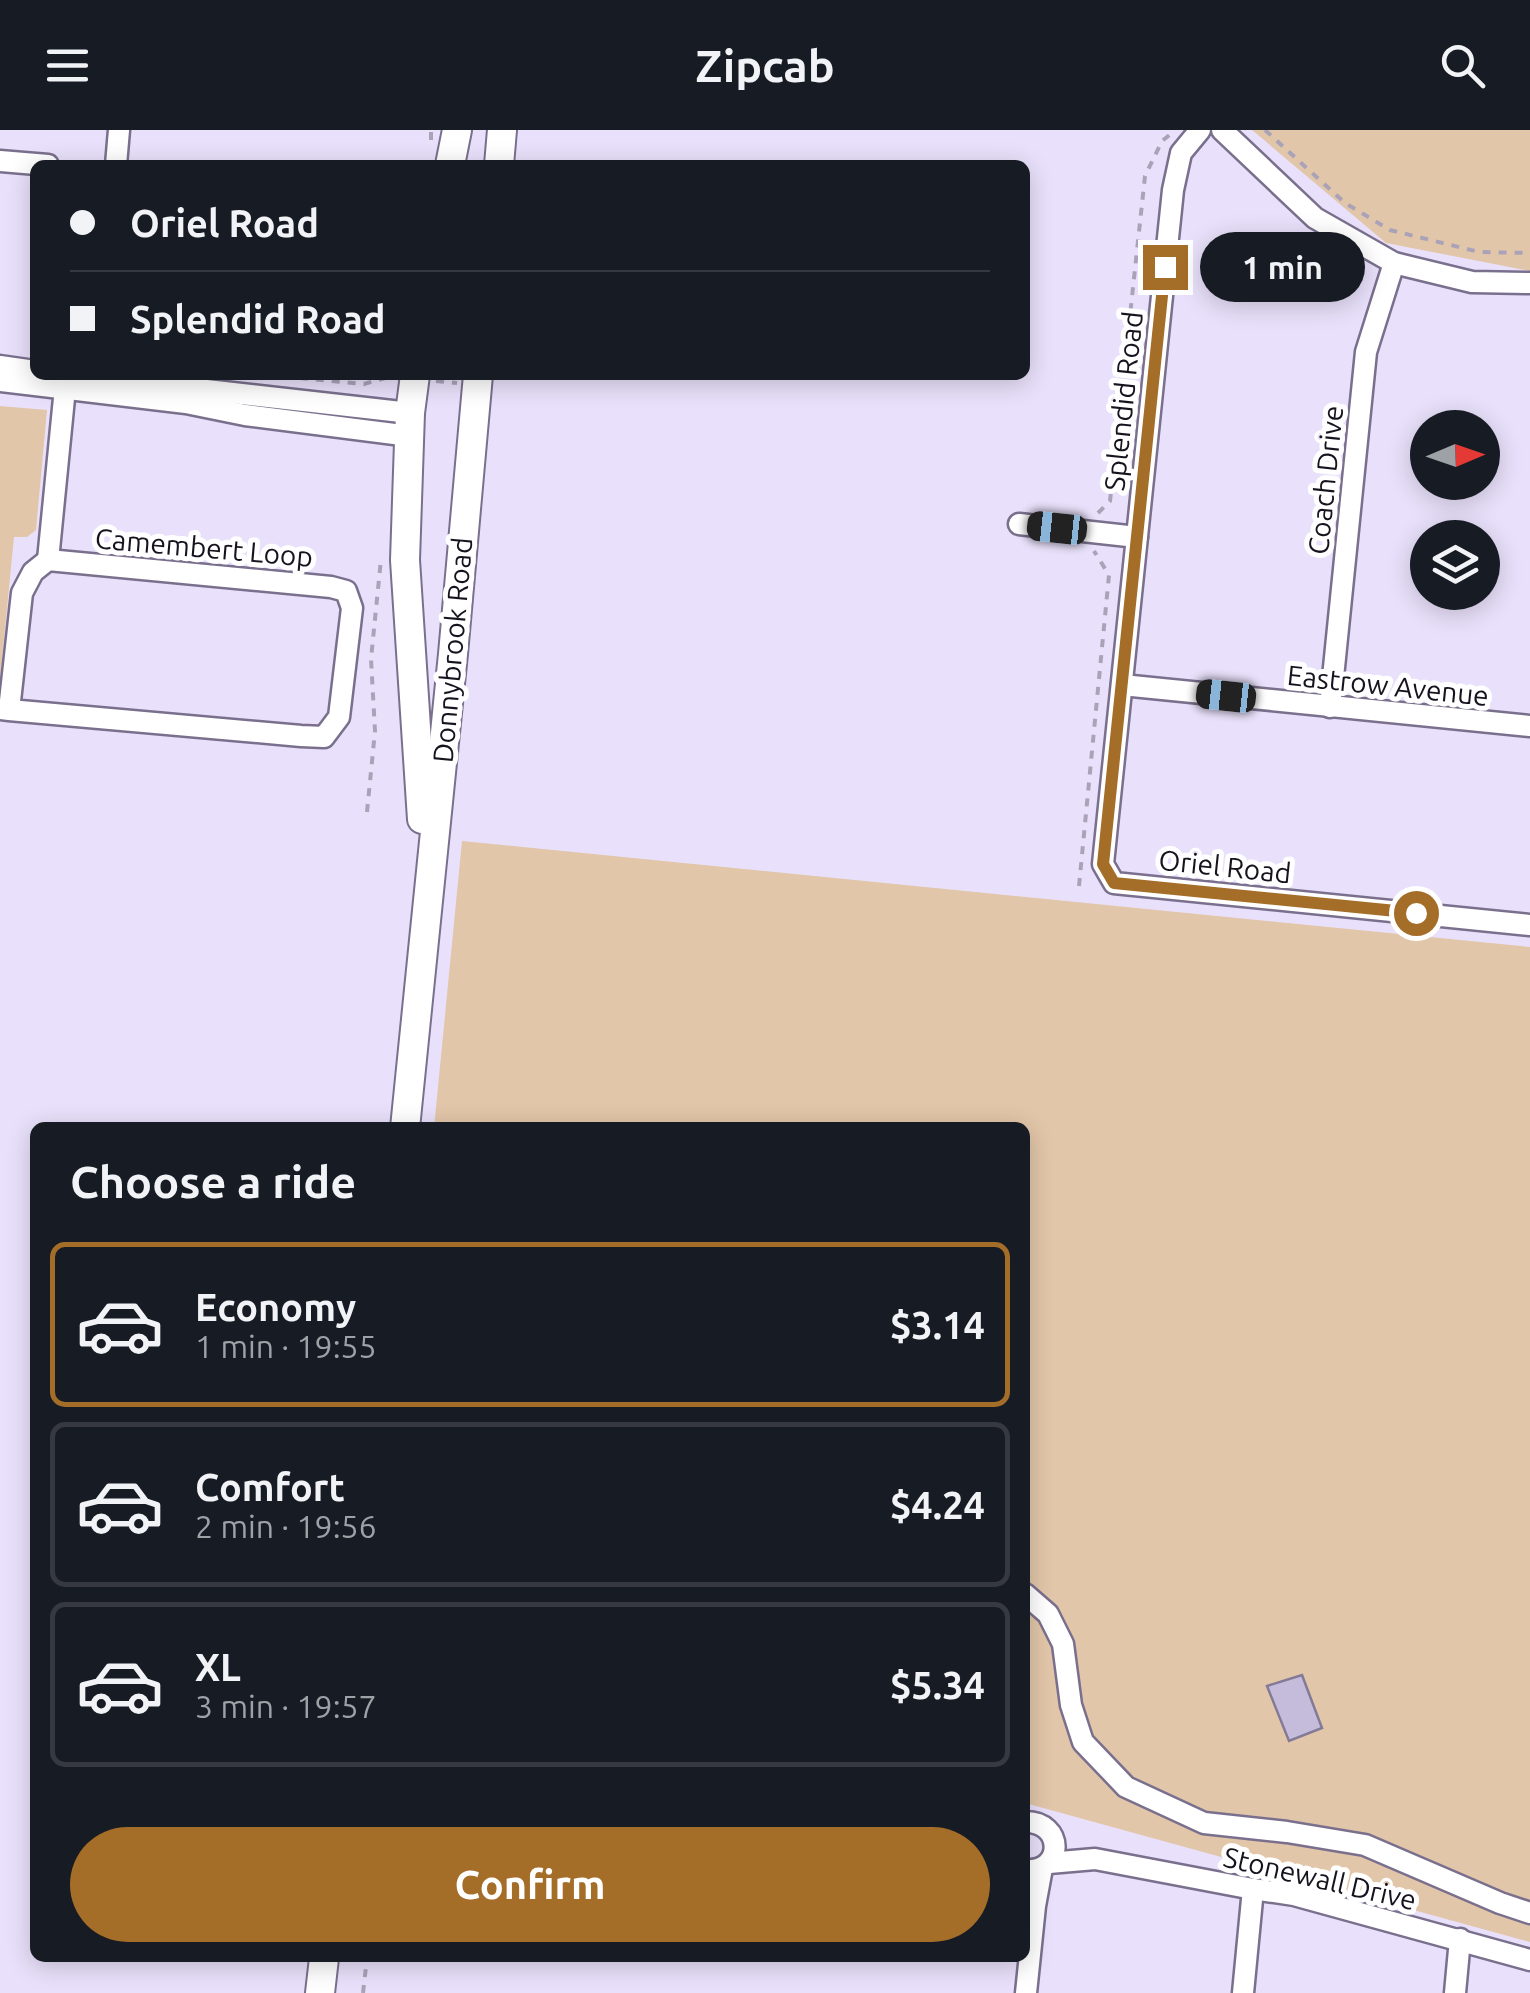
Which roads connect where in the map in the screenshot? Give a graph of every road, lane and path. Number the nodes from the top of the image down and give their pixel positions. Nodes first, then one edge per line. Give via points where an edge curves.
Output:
1 (119, 130) edge
2 (457, 130) edge
3 (502, 130) edge
4 (1175, 130) edge
5 (1200, 130) edge
6 (1222, 130) edge
7 (1265, 130) edge
8 (116, 160) edge
9 (451, 160) edge
10 (499, 160) edge
11 (0, 161) edge
12 (30, 164) edge
13 (1530, 253) edge
14 (1394, 263) junction
15 (1530, 284) edge
16 (0, 366) edge
17 (30, 370) edge
18 (321, 380) edge
19 (384, 380) edge
20 (404, 380) edge
21 (477, 380) edge
22 (0, 381) edge
23 (69, 382) edge
24 (410, 425) junction
25 (1019, 524) dead end
26 (1094, 532) junction
27 (1137, 537) junction
28 (48, 560) junction
29 (381, 561) dead end
30 (1122, 685) junction
31 (1330, 707) junction
32 (4, 710) edge
33 (1530, 726) edge
34 (366, 812) dead end
35 (1079, 886) dead end
36 (426, 925) junction
37 (1530, 925) edge
38 (406, 1122) edge
39 (1030, 1598) edge
40 (1030, 1822) edge
41 (1050, 1832) junction
42 (1095, 1859) junction
43 (1039, 1867) edge
44 (1252, 1889) junction
45 (1530, 1912) edge
46 (1460, 1939) junction
47 (1030, 1954) edge
48 (1530, 1960) edge
49 (324, 1962) edge
50 (367, 1962) edge
51 (1016, 1962) edge
52 (1029, 1962) edge
53 (320, 1993) edge
54 (363, 1993) edge
55 (1012, 1993) edge
56 (1026, 1993) edge
57 (1243, 1993) edge
58 (1455, 1993) edge

1 - 8 street
2 - 9 main road
3 - 10 main road
4 - 26 path via 1145,176 1110,502 1098,511
5 - 27 street, Splendid Road via 1182,153 1174,190
6 - 14 street via 1315,218
7 - 13 path via 1346,204 1390,230 1478,252
11 - 12 street
14 - 15 street via 1472,282
14 - 31 street, Coach Drive via 1366,352
16 - 17 street
18 - 19 path
20 - 24 main road, Donnybrook Road
21 - 36 main road, Donnybrook Road
22 - 23 street
23 - 24 street via 261,417
23 - 28 street
24 - 36 main road, Donnybrook Road via 404,560
25 - 26 street
26 - 27 street
26 - 35 path via 1092,548 1109,575
27 - 30 street, Splendid Road
28 - 32 street, Camembert Loop via 22,593
28 - 32 street, Camembert Loop via 346,591 352,608 339,718 324,737
29 - 34 path
30 - 31 street, Eastrow Avenue
30 - 37 street, Oriel Road via 1103,864 1114,883
31 - 33 street, Eastrow Avenue
36 - 38 main road, Donnybrook Road
39 - 45 street via 1048,1614 1062,1644 1084,1742 1126,1787 1204,1824 1366,1844
40 - 41 street, Stonewall Drive
41 - 42 street, Stonewall Drive
41 - 43 street via 1055,1848
42 - 43 street, Stonewall Drive
42 - 44 street, Stonewall Drive
43 - 47 street
44 - 46 street, Stonewall Drive
44 - 57 street
46 - 48 street, Stonewall Drive
46 - 58 street
49 - 53 main road
50 - 54 path
51 - 55 street
52 - 56 street

